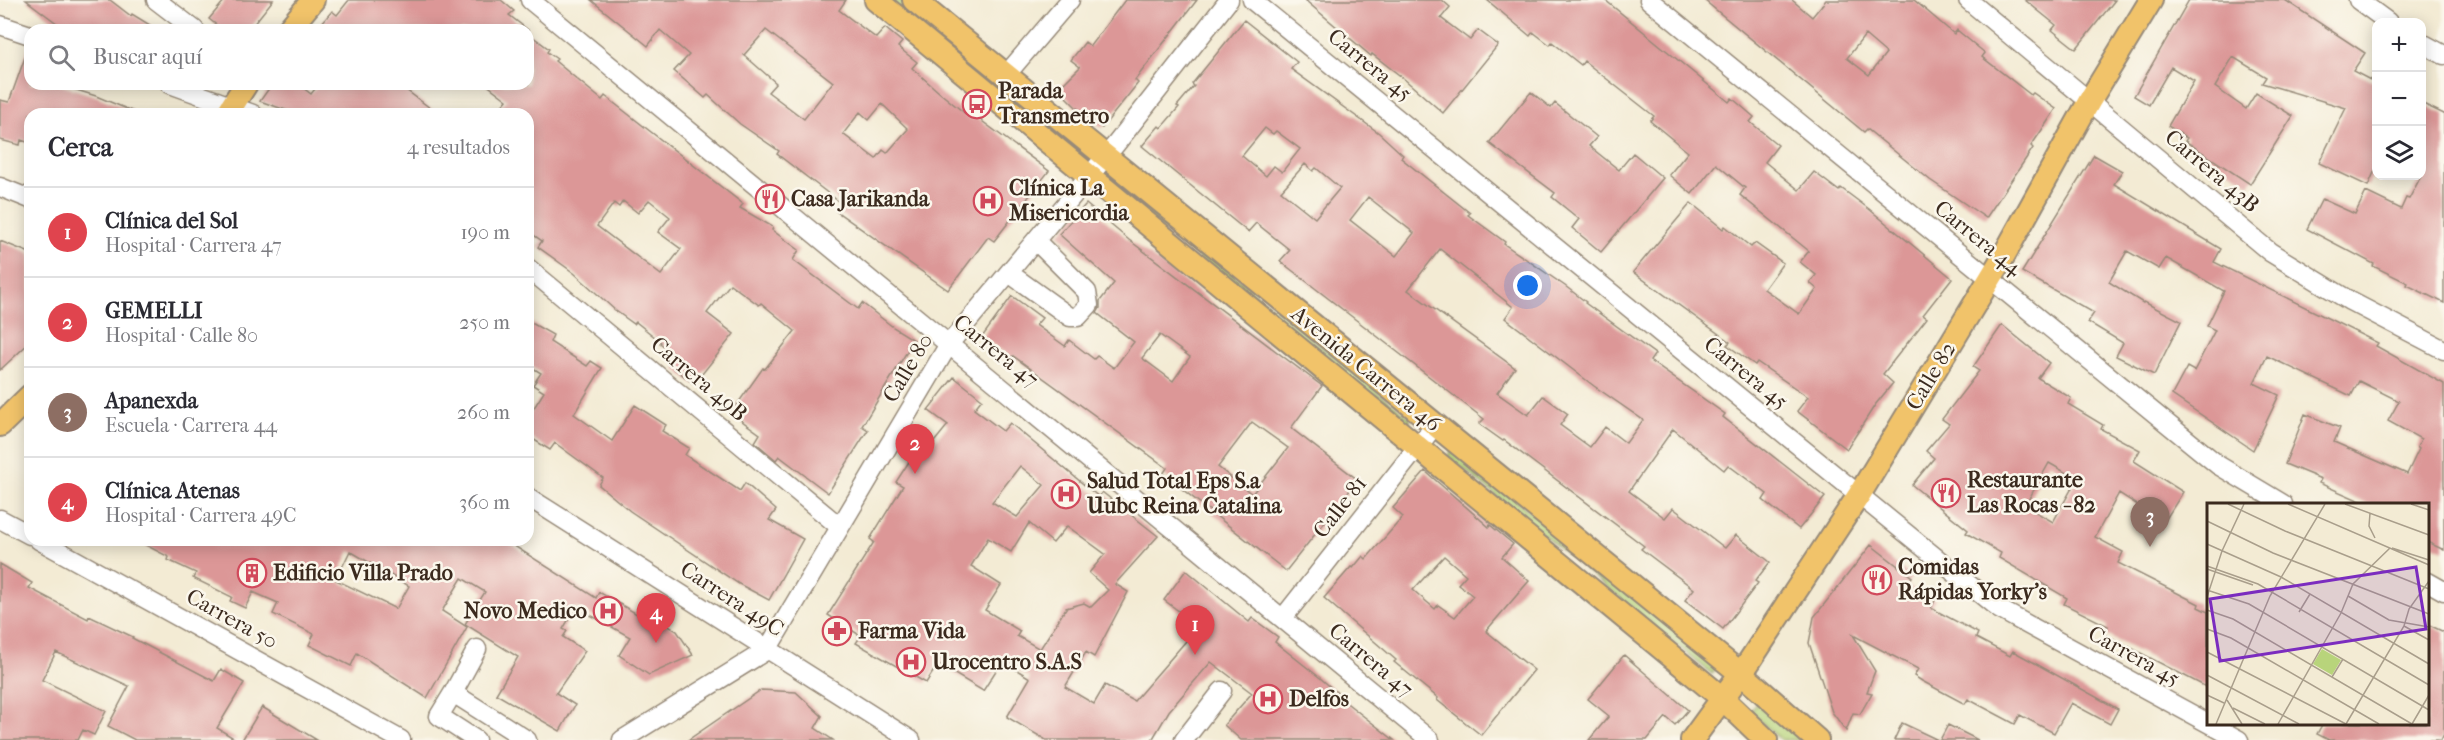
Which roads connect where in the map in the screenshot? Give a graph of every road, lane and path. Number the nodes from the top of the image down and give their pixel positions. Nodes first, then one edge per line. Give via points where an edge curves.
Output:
1 (156, 0) edge
2 (313, 0) edge
3 (530, 0) edge
4 (876, 0) edge
5 (914, 0) edge
6 (1070, 0) edge
7 (1228, 0) edge
8 (1252, 0) edge
9 (1649, 0) edge
10 (1968, 0) edge
11 (2151, 0) edge
12 (2358, 0) edge
13 (2383, 18) edge
14 (187, 24) edge
15 (293, 24) edge
16 (0, 25) edge
17 (24, 33) edge
18 (2426, 47) edge
19 (2444, 56) edge
20 (1006, 75) junction
21 (184, 90) edge
22 (242, 90) edge
23 (2090, 100) junction
24 (224, 108) edge
25 (230, 108) edge
26 (1106, 156) junction
27 (1090, 176) junction
28 (0, 188) edge
29 (24, 197) edge
30 (1036, 241) junction
31 (534, 273) edge
32 (1009, 273) junction
33 (1990, 279) junction
34 (949, 344) junction
35 (2444, 350) edge
36 (24, 402) edge
37 (0, 425) edge
38 (1435, 425) junction
39 (1418, 447) junction
40 (1859, 495) junction
41 (534, 502) edge
42 (2281, 503) edge
43 (0, 519) edge
44 (840, 527) junction
45 (24, 532) edge
46 (50, 546) edge
47 (2429, 583) edge
48 (2444, 591) edge
49 (1283, 618) junction
50 (477, 649) dead end
51 (767, 650) junction
52 (1741, 673) junction
53 (1222, 691) dead end
54 (453, 693) junction
55 (1722, 698) junction
56 (2207, 723) edge
57 (2212, 725) edge
58 (1757, 736) edge
59 (401, 740) edge
60 (476, 740) edge
61 (527, 740) edge
62 (622, 740) edge
63 (911, 740) edge
64 (1184, 740) edge
65 (1430, 740) edge
66 (1692, 740) edge
67 (1817, 740) edge
68 (2239, 740) edge

1 - 14 street
2 - 15 main road
3 - 34 street, Carrera 47
4 - 27 main road, Avenida Carrera 46
5 - 20 main road, Avenida Carrera 46
6 - 20 street
7 - 26 street, Calle 80
8 - 40 street, Carrera 45
9 - 33 street, Carrera 44
10 - 23 street, Carrera 43B
11 - 23 main road, Calle 82
12 - 13 street
16 - 17 street
18 - 19 street
20 - 26 main road, Avenida Carrera 46
21 - 24 street
22 - 25 main road
23 - 33 main road, Calle 82
23 - 35 street, Carrera 43B via 2270,252 2350,301
26 - 27 street, Calle 80
26 - 38 main road, Avenida Carrera 46
27 - 30 street, Calle 80
27 - 39 main road, Avenida Carrera 46
28 - 29 street
30 - 32 street, Calle 80
30 - 32 street via 1087,292 1089,304 1078,317 1070,317
31 - 44 street, Carrera 49B
32 - 34 street, Calle 80
33 - 40 main road, Calle 82
33 - 42 street, Carrera 44 via 2218,465
34 - 44 street, Calle 80
34 - 49 street, Carrera 47
36 - 37 main road
38 - 39 street, Calle 81
38 - 52 main road, Avenida Carrera 46
39 - 49 street, Calle 81
39 - 55 main road, Avenida Carrera 46
40 - 52 main road, Calle 82
40 - 56 street, Carrera 45 via 1999,609
41 - 51 street, Carrera 49C
43 - 45 street
44 - 51 street, Calle 80
46 - 59 street, Carrera 50
47 - 48 street
49 - 65 street, Carrera 47
50 - 54 street
51 - 62 street, Calle 80
51 - 63 street, Carrera 49C
52 - 55 main road, Calle 82
52 - 67 main road, Avenida Carrera 46
53 - 64 street
54 - 60 street via 439,716
54 - 61 street
55 - 58 main road, Avenida Carrera 46
55 - 66 main road, Calle 82
57 - 68 street, Carrera 45

